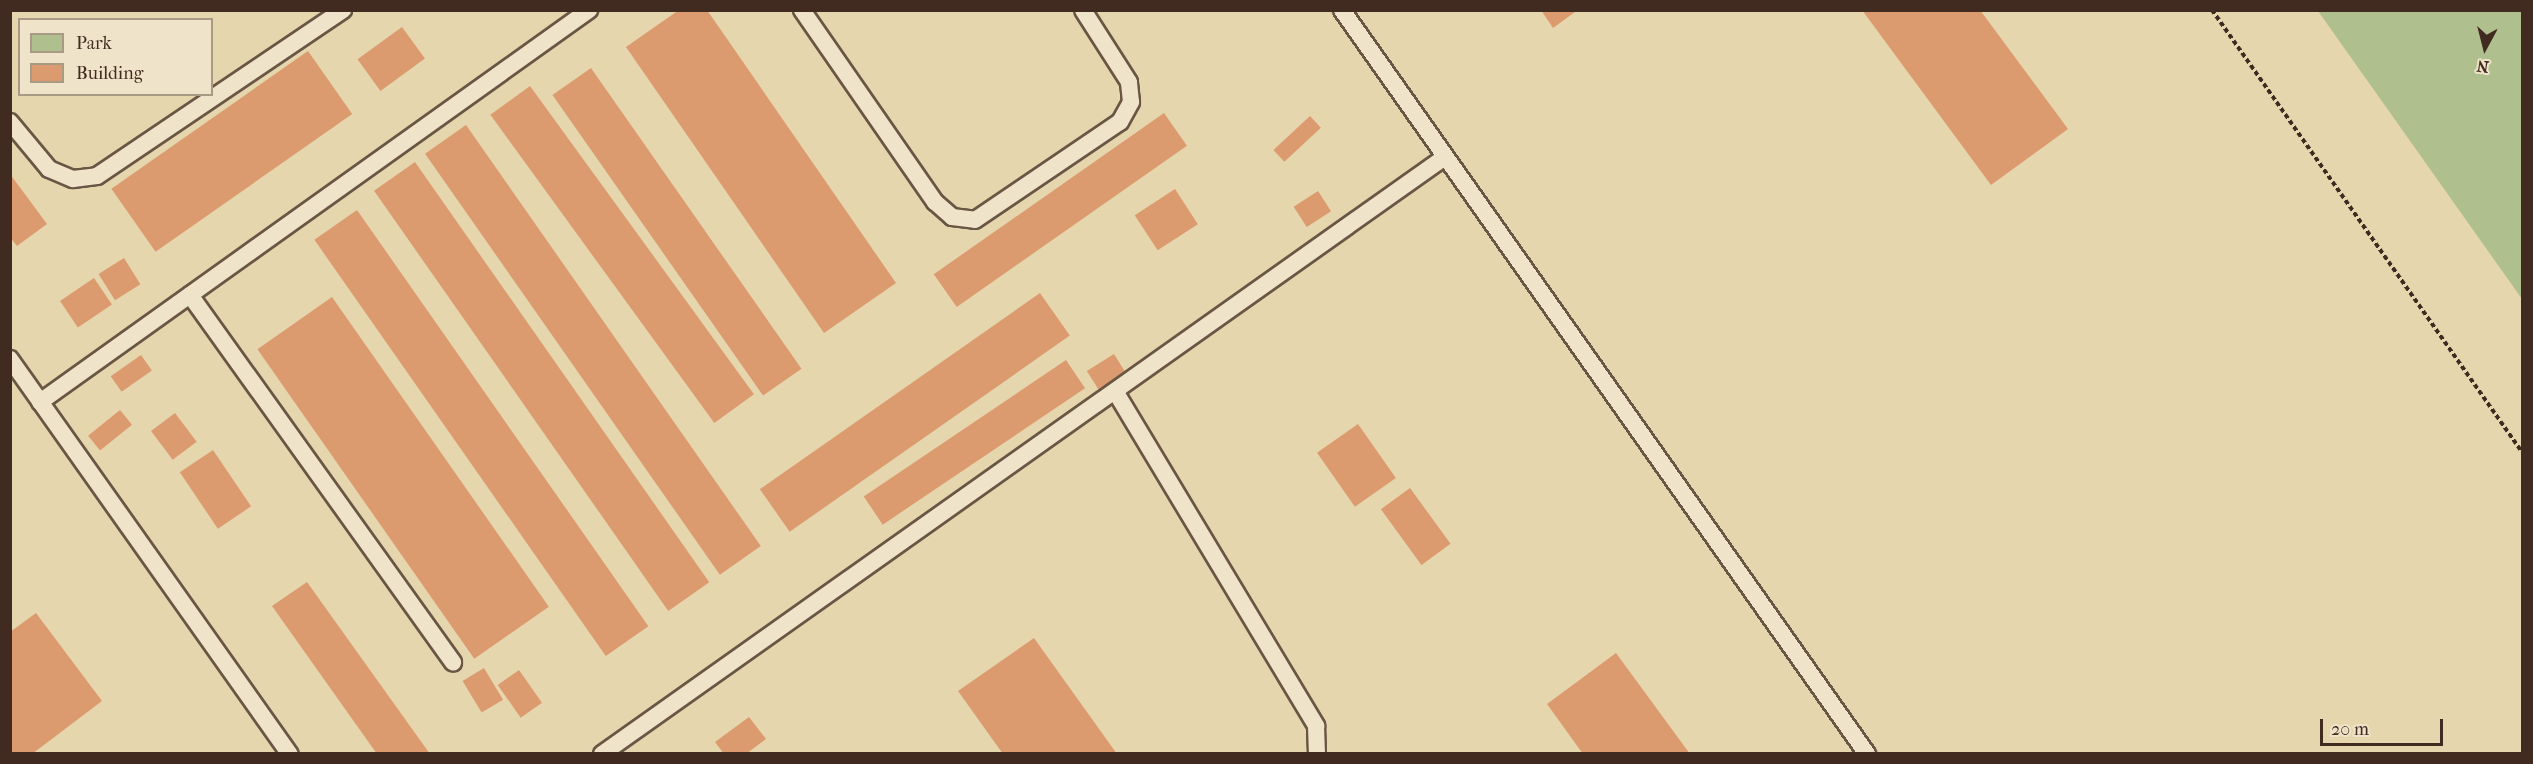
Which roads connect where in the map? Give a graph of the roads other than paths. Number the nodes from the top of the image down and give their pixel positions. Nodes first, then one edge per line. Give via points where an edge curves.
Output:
1 (343, 10) edge
2 (589, 10) edge
3 (801, 10) edge
4 (1083, 10) edge
5 (1342, 10) edge
6 (10, 122) edge
7 (1445, 157) junction
8 (190, 295) junction
9 (10, 359) edge
10 (1115, 390) junction
11 (40, 402) junction
12 (453, 663) dead end
13 (290, 753) edge
14 (602, 753) edge
15 (1317, 753) edge
16 (1867, 753) edge

1 - 6 lane via 97,176 73,179 49,169
2 - 8 lane
3 - 4 lane via 935,202 952,217 975,220 1120,122 1131,102 1129,82
5 - 7 lane
7 - 10 lane
7 - 16 lane
8 - 11 lane
8 - 12 lane
9 - 11 lane
10 - 14 lane
10 - 15 lane via 1316,726
11 - 13 lane

